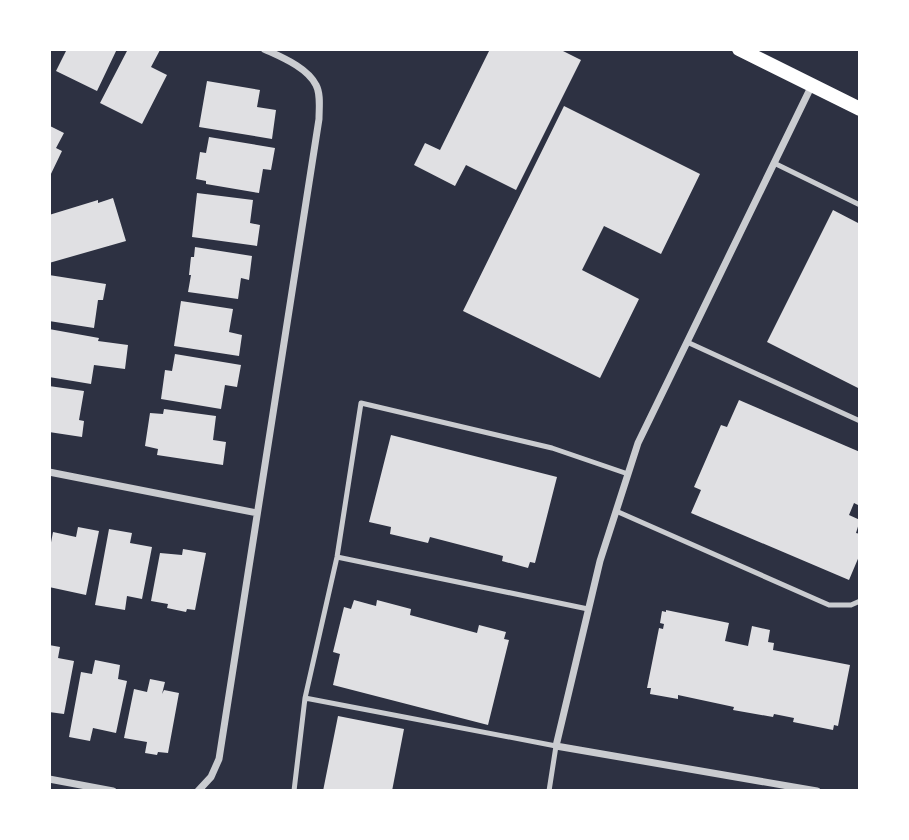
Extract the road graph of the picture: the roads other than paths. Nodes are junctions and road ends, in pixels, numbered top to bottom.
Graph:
1 (264, 49) edge
2 (739, 49) edge
3 (812, 85) junction
4 (860, 109) edge
5 (774, 163) junction
6 (860, 205) edge
7 (687, 342) junction
8 (860, 421) edge
9 (49, 472) edge
10 (628, 474) junction
11 (616, 511) junction
12 (257, 513) junction
13 (337, 557) junction
14 (860, 601) edge
15 (588, 609) junction
16 (305, 698) junction
17 (556, 746) junction
18 (49, 779) edge
19 (113, 791) edge
20 (198, 791) edge
21 (293, 791) edge
22 (549, 791) edge
23 (817, 791) edge

1 - 12 street
2 - 3 main road
3 - 4 main road
3 - 5 street
5 - 6 lane
5 - 7 street
7 - 8 lane
7 - 10 street
9 - 12 street
10 - 11 street
10 - 13 lane
11 - 14 lane
11 - 15 street
12 - 20 street
13 - 15 lane
13 - 16 lane
15 - 17 street
16 - 17 lane
16 - 21 lane
17 - 22 lane
17 - 23 street
18 - 19 street

